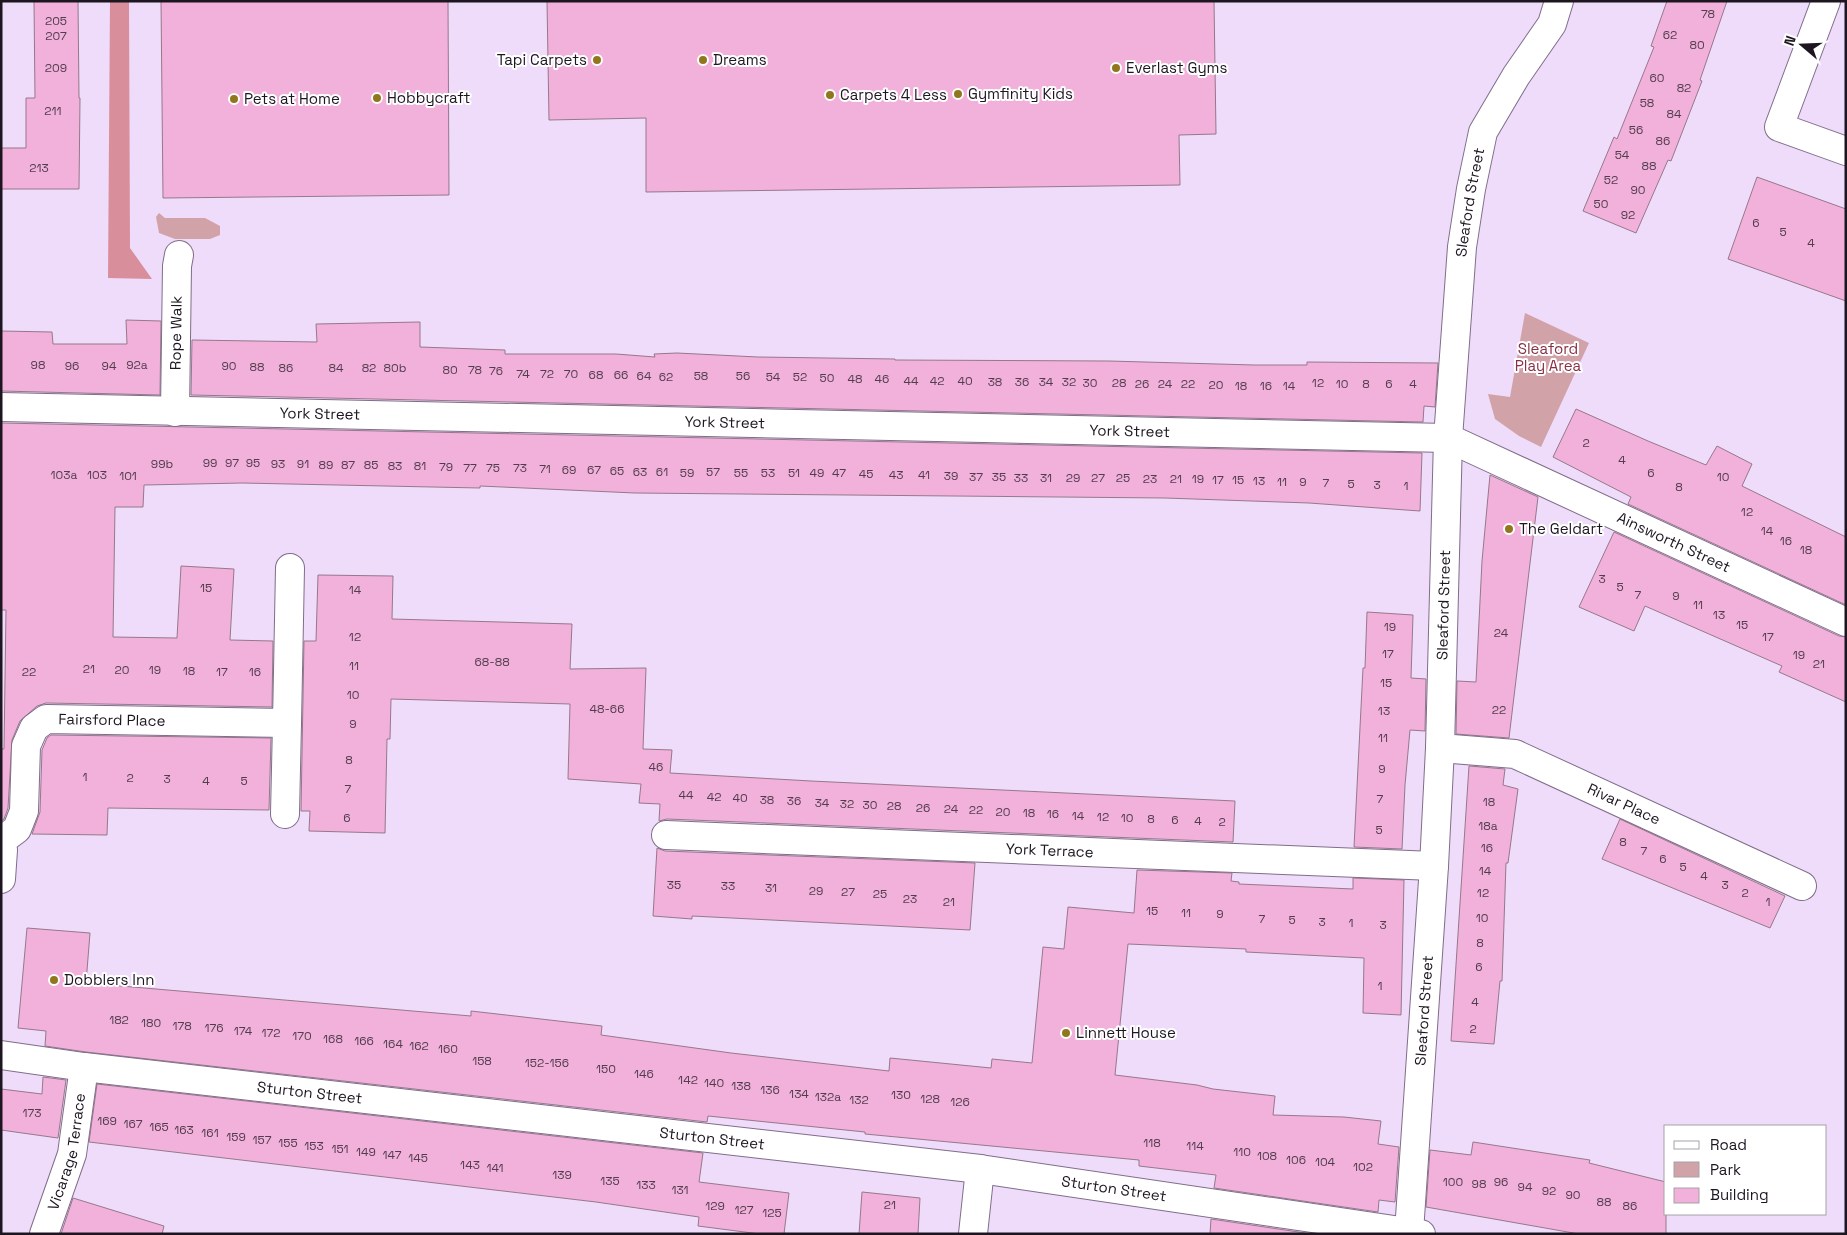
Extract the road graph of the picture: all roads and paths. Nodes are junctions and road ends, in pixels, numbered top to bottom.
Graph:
1 (1559, 1) edge
2 (1826, 1) edge
3 (1846, 151) edge
4 (179, 255) dead end
5 (1, 407) edge
6 (175, 412) junction
7 (1448, 438) junction
8 (290, 568) dead end
9 (1846, 622) edge
10 (288, 723) junction
11 (1440, 748) junction
12 (285, 814) dead end
13 (666, 835) dead end
14 (1, 841) edge
15 (1434, 866) junction
16 (1, 880) edge
17 (1802, 886) dead end
18 (1, 1054) edge
19 (84, 1067) junction
20 (980, 1169) junction
21 (1415, 1233) edge
22 (44, 1234) edge
23 (974, 1234) edge

1 - 7 street, Sleaford Street
2 - 3 street
4 - 6 street, Rope Walk
5 - 6 street, York Street
6 - 7 street, York Street
7 - 9 street, Ainsworth Street
7 - 11 street, Sleaford Street
8 - 10 street
10 - 12 street
10 - 14 street, Fairsford Place
11 - 15 street, Sleaford Street
11 - 17 street, Rivar Place
13 - 15 street, York Terrace
14 - 16 street
15 - 21 street, Sleaford Street
18 - 19 street, Sturton Street
19 - 20 street, Sturton Street
19 - 22 street, Vicarage Terrace
20 - 21 street, Sturton Street
20 - 23 street

